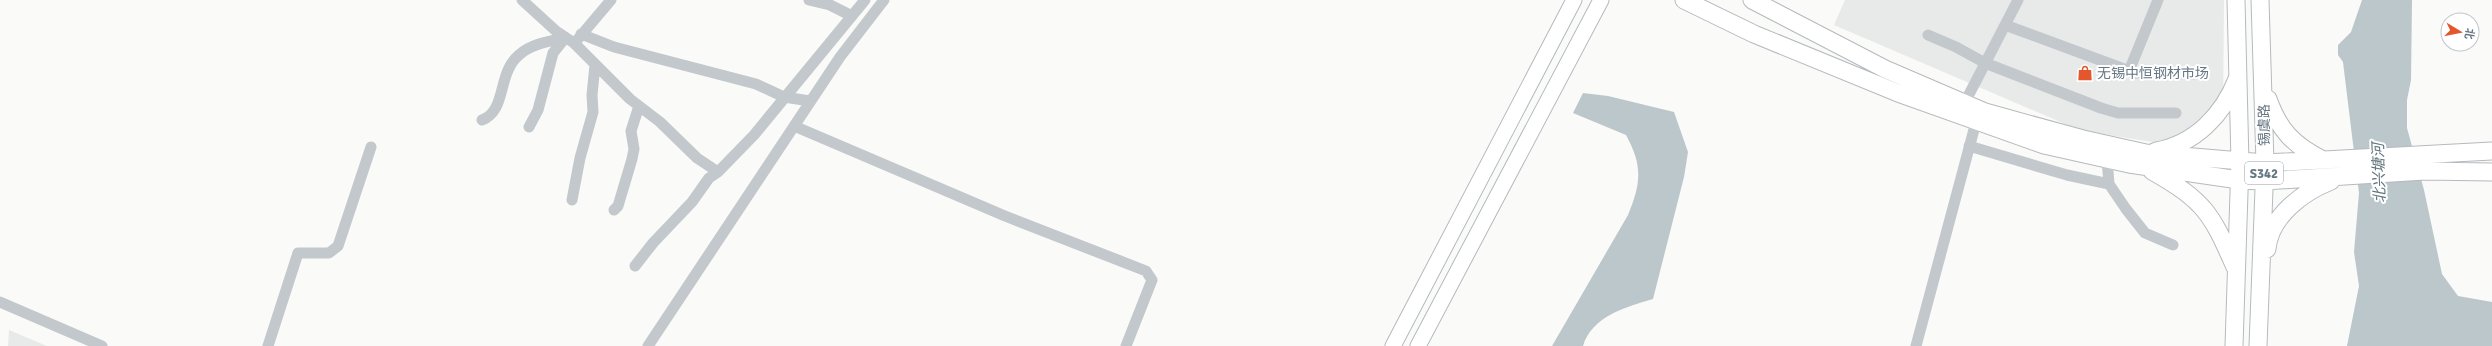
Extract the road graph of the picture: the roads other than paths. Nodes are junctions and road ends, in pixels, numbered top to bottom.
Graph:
1 (522, 0) edge
2 (611, 0) edge
3 (809, 0) edge
4 (865, 0) edge
5 (884, 0) edge
6 (1574, 0) edge
7 (1601, 0) edge
8 (1684, 0) edge
9 (1752, 0) edge
10 (2018, 0) edge
11 (2158, 0) edge
12 (2236, 0) edge
13 (2260, 0) edge
14 (852, 16) junction
15 (2005, 25) junction
16 (1928, 35) dead end
17 (573, 38) junction
18 (1985, 63) junction
19 (595, 66) junction
20 (2129, 71) junction
21 (2194, 74) dead end
22 (2238, 74) junction
23 (2263, 86) junction
24 (784, 97) junction
25 (810, 101) junction
26 (639, 106) junction
27 (1961, 109) junction
28 (2176, 113) dead end
29 (482, 120) dead end
30 (1976, 122) junction
31 (794, 126) junction
32 (529, 127) dead end
33 (1969, 146) junction
34 (371, 147) dead end
35 (2492, 151) edge
36 (2107, 159) junction
37 (2145, 159) junction
38 (2323, 160) junction
39 (2240, 162) junction
40 (2265, 163) junction
41 (2423, 163) junction
42 (718, 172) junction
43 (2492, 172) edge
44 (2344, 176) junction
45 (2239, 180) junction
46 (2264, 181) junction
47 (2109, 184) junction
48 (572, 200) dead end
49 (614, 210) dead end
50 (2173, 245) dead end
51 (635, 266) dead end
52 (2237, 270) junction
53 (0, 302) edge
54 (2258, 343) edge
55 (102, 346) edge
56 (268, 346) edge
57 (648, 346) edge
58 (1126, 346) edge
59 (1393, 346) edge
60 (1418, 346) edge
61 (1916, 346) edge
62 (2234, 346) edge

1 - 17 street
2 - 17 street
3 - 14 street
4 - 14 street
5 - 25 street
6 - 59 main road
7 - 60 main road
8 - 27 main road
9 - 27 main road
10 - 15 street
11 - 20 street
12 - 22 main road, 锡虞路 / S342
13 - 23 main road, 锡虞路 / S342
14 - 24 street
15 - 18 street
15 - 20 street
16 - 18 street
17 - 19 street
17 - 24 street
17 - 29 street
17 - 32 street
18 - 27 street
18 - 28 street
19 - 26 street
19 - 48 street
20 - 21 street
22 - 37 main road
22 - 39 main road, 锡虞路 / S342
23 - 38 main road
23 - 40 main road, 锡虞路 / S342
24 - 25 street
24 - 42 street
25 - 31 street
26 - 42 street
26 - 49 street
27 - 30 main road
27 - 37 main road
30 - 33 street
30 - 36 main road
31 - 57 street
31 - 58 street
33 - 47 street
33 - 61 street
34 - 56 street
35 - 41 main road
36 - 37 main road
36 - 47 street
37 - 39 main road
37 - 45 main road
37 - 52 main road
38 - 40 main road
38 - 41 main road
39 - 40 main road
39 - 45 main road, 锡虞路 / S342
40 - 46 main road, 锡虞路 / S342
41 - 43 main road
41 - 44 main road
42 - 51 street
44 - 46 main road
44 - 54 main road
45 - 46 main road
45 - 52 main road, 锡虞路 / S342
46 - 54 main road, 锡虞路 / S342
47 - 50 street
52 - 62 main road, 锡虞路 / S342
53 - 55 street

